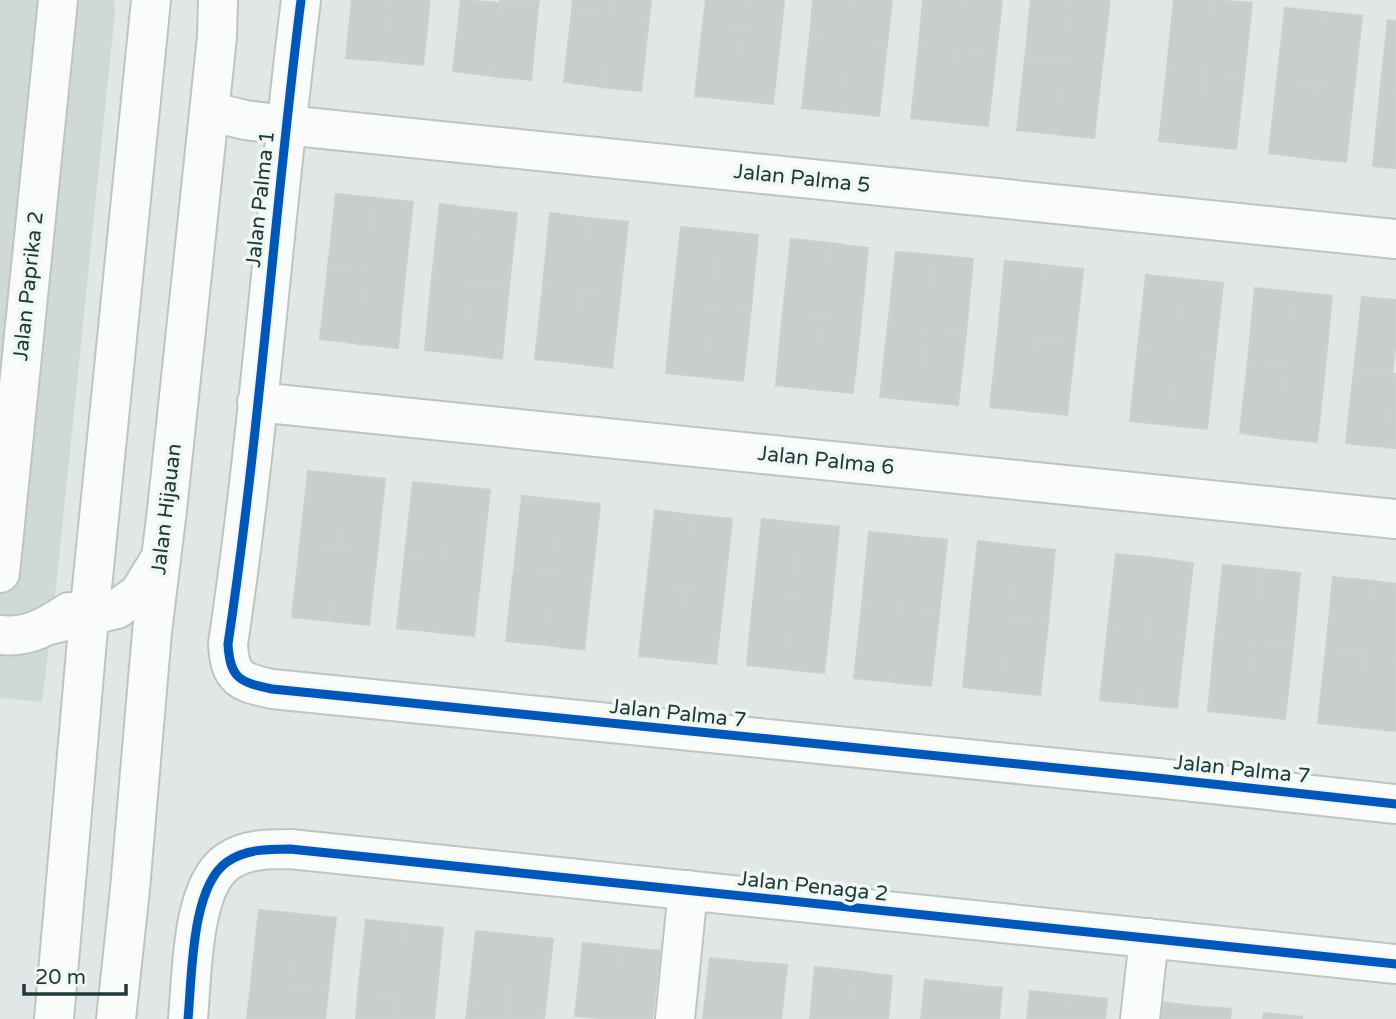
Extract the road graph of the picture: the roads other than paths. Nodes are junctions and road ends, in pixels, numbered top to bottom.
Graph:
1 (58, 0) edge
2 (151, 0) edge
3 (218, 0) edge
4 (301, 0) edge
5 (209, 111) junction
6 (285, 125) junction
7 (1396, 239) edge
8 (14, 285) edge
9 (257, 401) junction
10 (1396, 519) edge
11 (161, 557) junction
12 (0, 573) edge
13 (90, 604) junction
14 (0, 635) edge
15 (1396, 804) edge
16 (688, 890) junction
17 (1149, 938) junction
18 (1396, 964) edge
19 (54, 1019) edge
20 (116, 1019) edge
21 (188, 1019) edge
22 (675, 1019) edge
23 (1140, 1019) edge

1 - 8 street, Jalan Paprika 2
2 - 13 street
3 - 5 street, Jalan Hijauan
4 - 6 street, Jalan Palma 1
5 - 6 street, Jalan Palma 5
5 - 11 street, Jalan Hijauan
6 - 7 street, Jalan Palma 5
6 - 9 street, Jalan Palma 1
8 - 12 street, Jalan Paprika 2
9 - 10 street, Jalan Palma 6
9 - 15 street, Jalan Palma 7
11 - 13 street
11 - 20 street, Jalan Hijauan
13 - 14 street
13 - 19 street
16 - 17 street, Jalan Penaga 2
16 - 21 street, Jalan Penaga 2
16 - 22 street
17 - 18 street, Jalan Penaga 2
17 - 23 street

